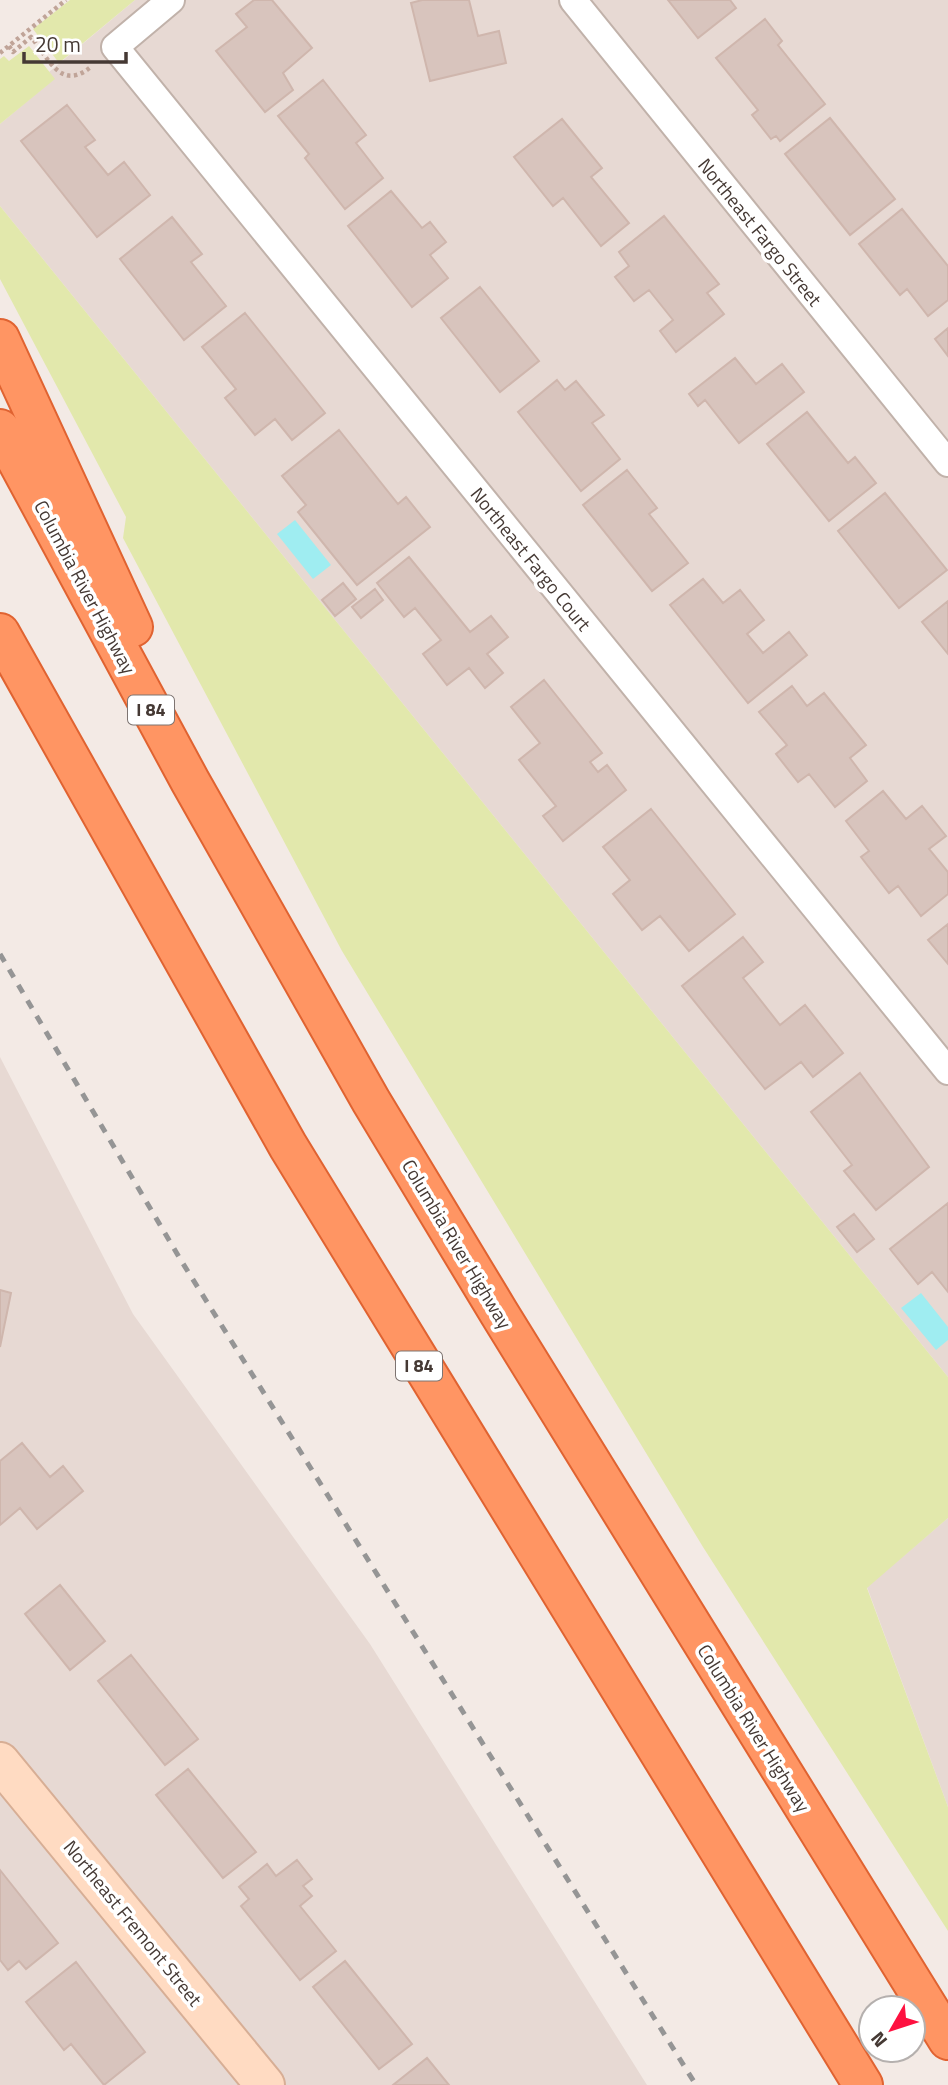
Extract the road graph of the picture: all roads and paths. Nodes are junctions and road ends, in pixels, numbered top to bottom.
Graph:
1 (66, 0) edge
2 (171, 0) edge
3 (573, 0) edge
4 (9, 46) junction
5 (114, 47) junction
6 (0, 53) edge
7 (0, 339) edge
8 (0, 429) edge
9 (948, 463) edge
10 (0, 633) edge
11 (306, 989) junction
12 (948, 1071) edge
13 (0, 1762) edge
14 (948, 2040) edge
15 (259, 2083) edge
16 (863, 2085) edge

1 - 4 path
2 - 5 street
3 - 9 street, Northeast Fargo Street
4 - 5 path
4 - 6 path
5 - 12 street, Northeast Fargo Court
7 - 11 highway
8 - 11 highway, Columbia River Highway / I 84
10 - 16 highway, I 84
11 - 14 highway, Columbia River Highway / I 84
13 - 15 main road, Northeast Fremont Street

